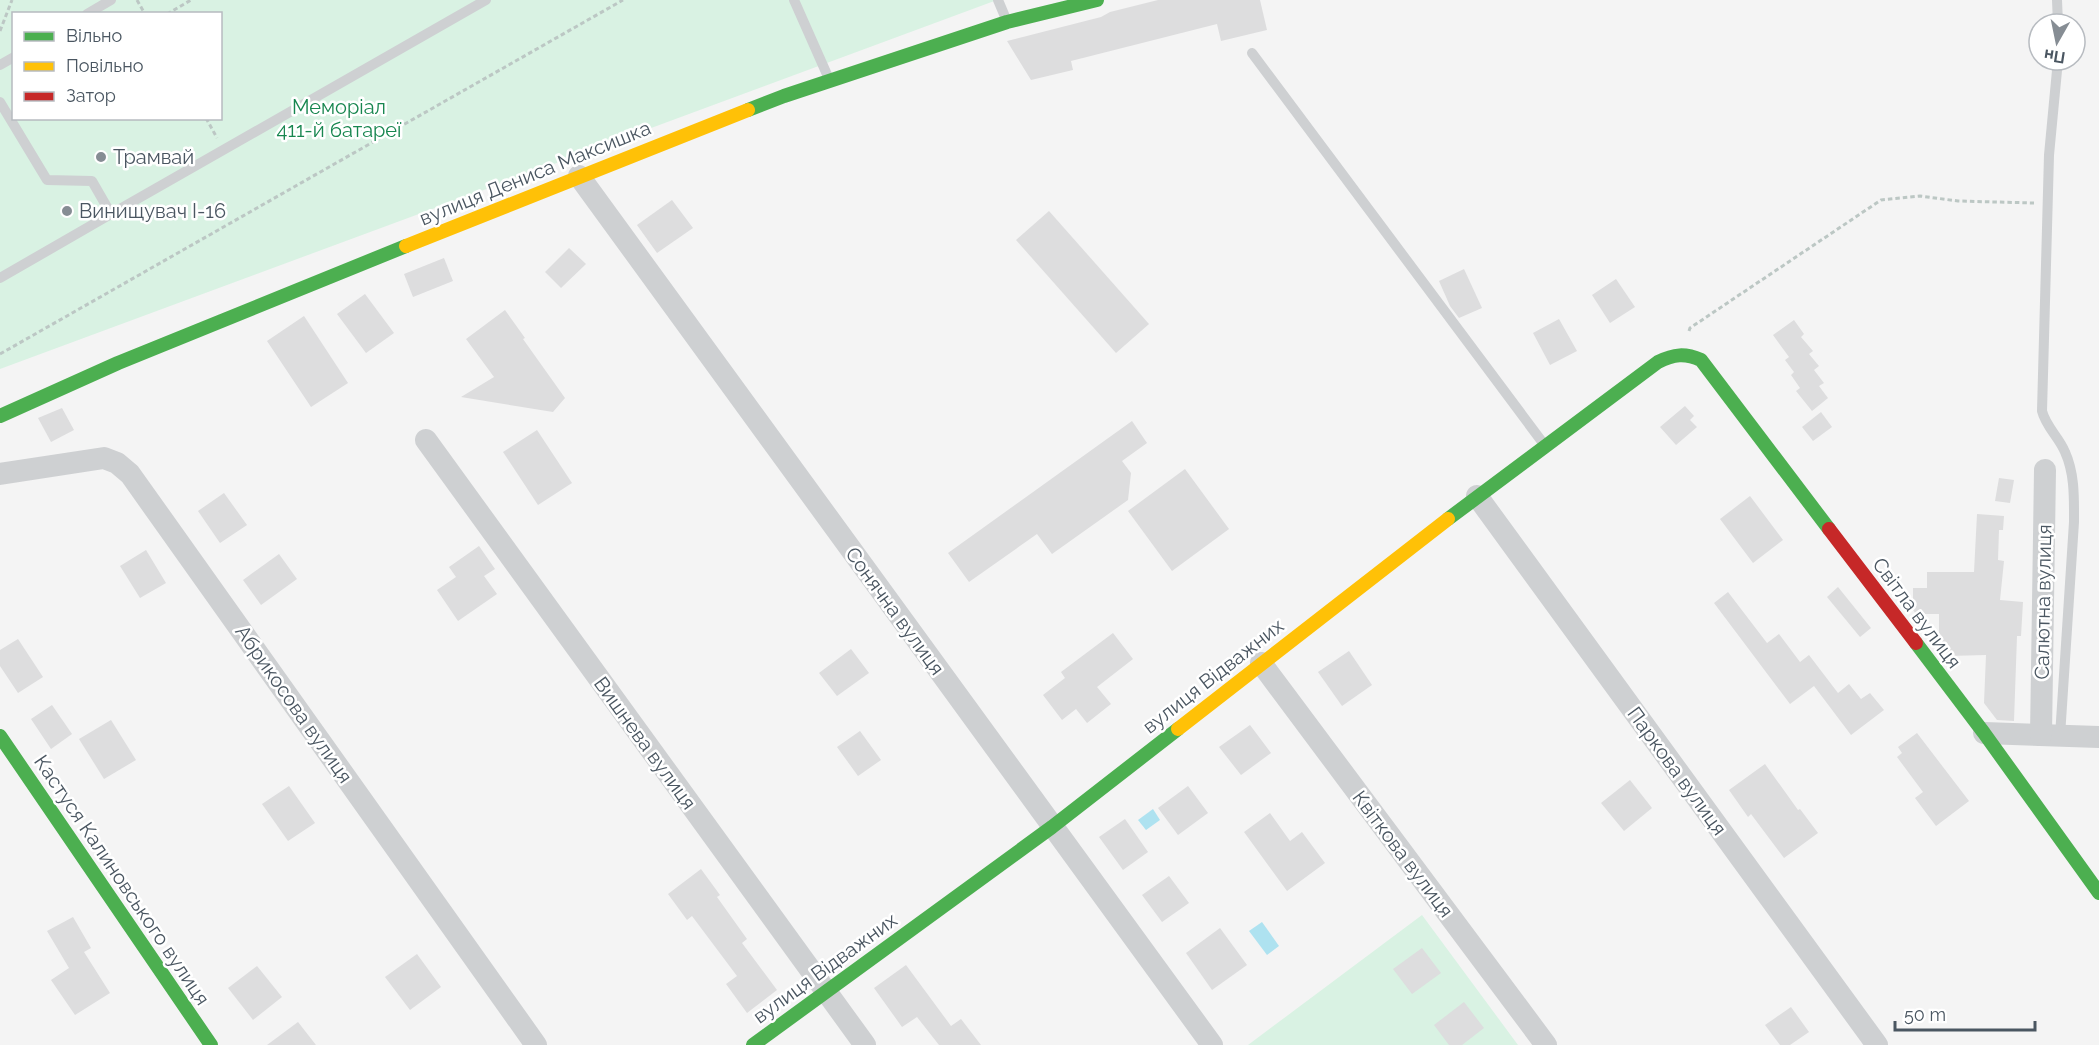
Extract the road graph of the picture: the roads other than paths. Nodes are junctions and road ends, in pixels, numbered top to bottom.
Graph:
1 (111, 0) edge
2 (486, 0) edge
3 (794, 0) edge
4 (998, 0) edge
5 (1097, 0) edge
6 (90, 12) edge
7 (1007, 22) junction
8 (1252, 53) dead end
9 (2057, 72) edge
10 (830, 81) junction
11 (0, 102) edge
12 (579, 176) junction
13 (111, 214) junction
14 (0, 278) edge
15 (1687, 354) joint
16 (0, 416) edge
17 (426, 440) dead end
18 (1545, 446) junction
19 (2045, 470) dead end
20 (0, 474) edge
21 (1477, 496) junction
22 (1261, 663) junction
23 (1984, 733) junction
24 (2050, 735) junction
25 (0, 736) edge
26 (2099, 737) edge
27 (1052, 827) junction
28 (2099, 893) edge
29 (826, 993) junction
30 (211, 1045) edge
31 (536, 1045) edge
32 (753, 1045) edge
33 (865, 1045) edge
34 (1212, 1045) edge
35 (1546, 1045) edge
36 (1877, 1045) edge

1 - 6 lane
2 - 13 lane
3 - 10 lane
4 - 7 lane
5 - 7 street, вулиця Дениса Максишка
7 - 10 street, вулиця Дениса Максишка
8 - 18 lane
9 - 24 lane
10 - 12 street, вулиця Дениса Максишка
11 - 13 lane
12 - 16 street, вулиця Дениса Максишка
12 - 27 street, Сонячна вулиця
13 - 14 lane
15 - 18 street, вулиця Відважних
15 - 23 street, Світла вулиця
17 - 29 street, Вишнева вулиця
18 - 21 street, вулиця Відважних
19 - 24 street, Салютна вулиця
20 - 31 street, Абрикосова вулиця
21 - 22 street, вулиця Відважних
21 - 36 street, Паркова вулиця
22 - 27 street, вулиця Відважних
22 - 35 street, Квіткова вулиця
23 - 24 street
23 - 28 street, Світла вулиця
24 - 26 street
25 - 30 street, Кастуся Калиновського вулиця
27 - 29 street, вулиця Відважних
27 - 34 street, Сонячна вулиця
29 - 32 street, вулиця Відважних
29 - 33 street, Вишнева вулиця

